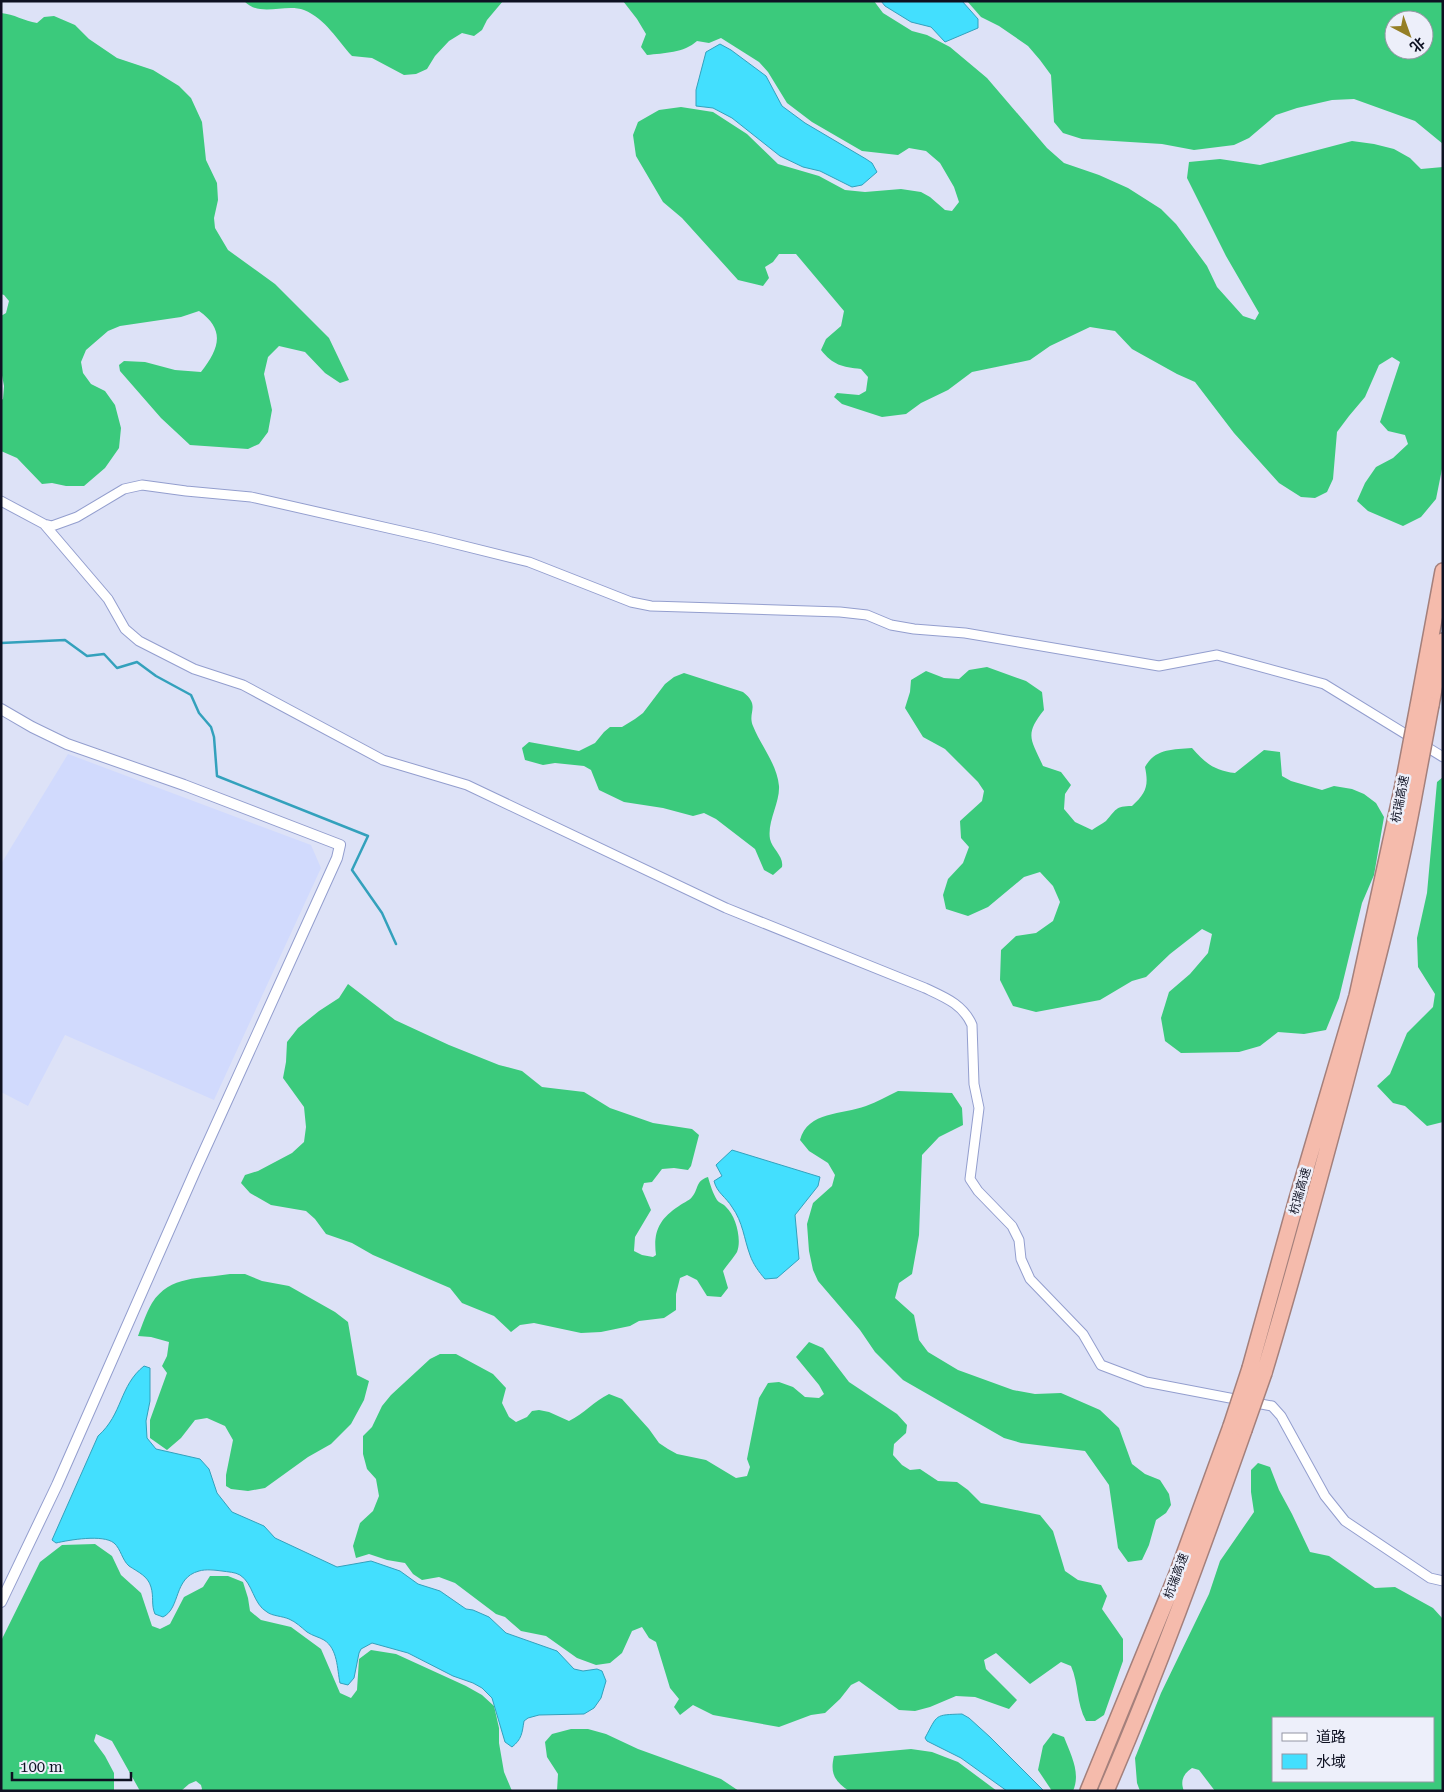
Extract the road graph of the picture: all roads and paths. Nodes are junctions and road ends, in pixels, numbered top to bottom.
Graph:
1 (1, 501) edge
2 (44, 524) junction
3 (1443, 571) edge
4 (1443, 641) edge
5 (1424, 705) junction
6 (1, 709) edge
7 (1443, 757) edge
8 (1238, 1428) junction
9 (1443, 1581) edge
10 (1, 1602) edge
11 (1088, 1791) edge
12 (1106, 1791) edge

1 - 2 street
2 - 7 street
2 - 9 street
3 - 5 highway, 杭瑞高速
4 - 5 highway, 杭瑞高速
5 - 8 highway, 杭瑞高速, bridge
6 - 10 street
8 - 11 highway, 杭瑞高速
8 - 12 highway, 杭瑞高速

